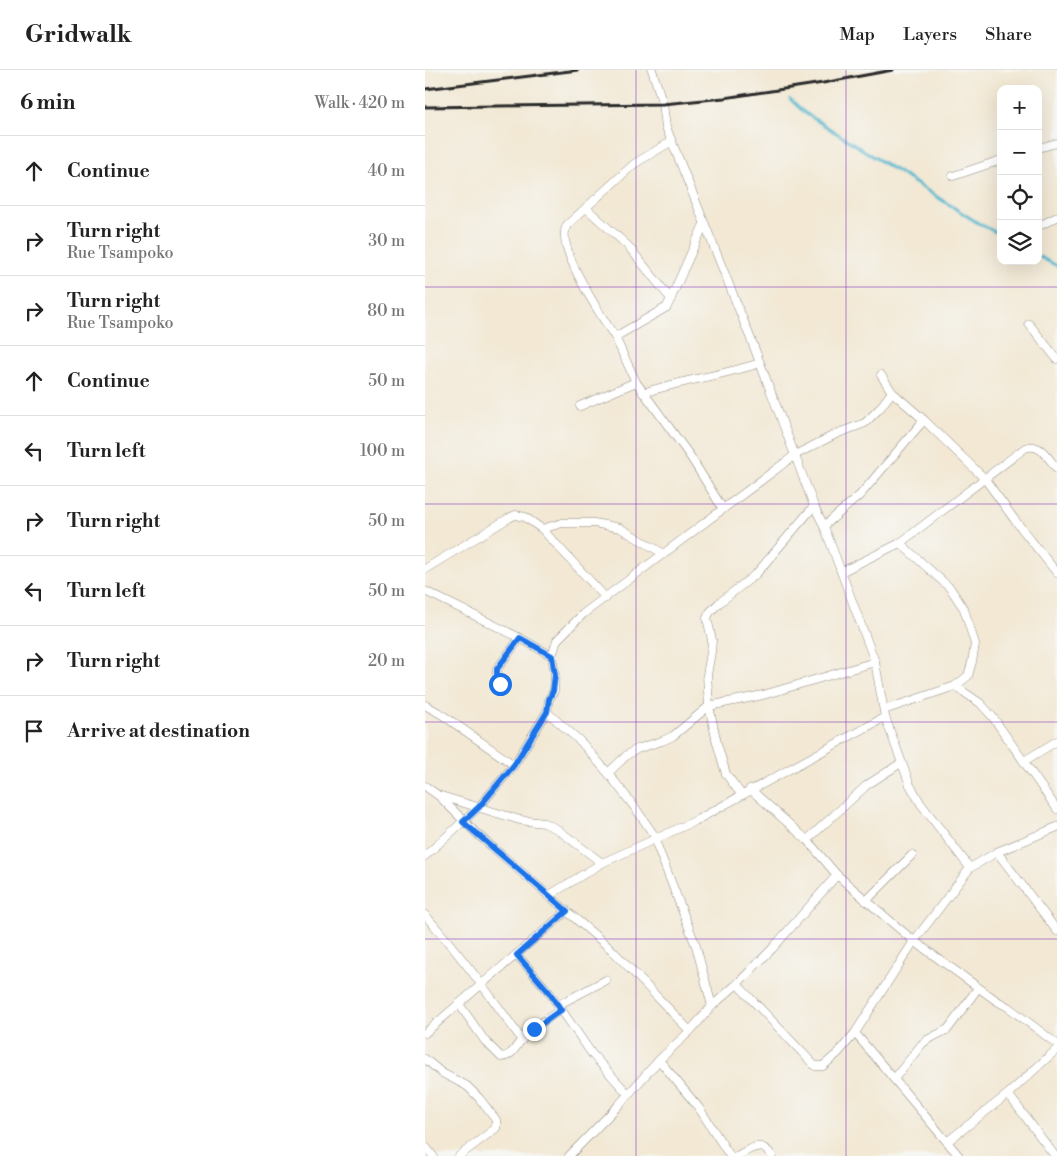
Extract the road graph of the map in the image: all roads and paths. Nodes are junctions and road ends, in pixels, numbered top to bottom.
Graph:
1 (652, 70) edge
2 (672, 141) junction
3 (1057, 143) edge
4 (1042, 147) edge
5 (997, 161) edge
6 (953, 176) dead end
7 (586, 208) junction
8 (1057, 217) edge
9 (704, 224) junction
10 (1042, 225) edge
11 (671, 299) junction
12 (1029, 324) dead end
13 (615, 337) junction
14 (1057, 359) edge
15 (760, 363) junction
16 (881, 375) dead end
17 (636, 382) junction
18 (643, 392) junction
19 (892, 392) junction
20 (580, 406) dead end
21 (925, 420) junction
22 (795, 455) junction
23 (1057, 469) edge
24 (985, 480) junction
25 (814, 506) junction
26 (723, 509) junction
27 (824, 526) junction
28 (542, 529) junction
29 (900, 543) junction
30 (664, 554) junction
31 (425, 569) edge
32 (841, 572) junction
33 (1057, 573) edge
34 (425, 591) edge
35 (606, 598) junction
36 (520, 638) junction
37 (552, 656) junction
38 (875, 662) junction
39 (500, 684) dead end
40 (955, 686) junction
41 (425, 705) edge
42 (709, 706) junction
43 (547, 712) junction
44 (884, 713) junction
45 (1057, 741) edge
46 (1024, 761) junction
47 (901, 763) junction
48 (514, 765) junction
49 (608, 773) junction
50 (425, 786) edge
51 (750, 789) junction
52 (741, 794) junction
53 (439, 796) junction
54 (479, 807) junction
55 (1057, 809) edge
56 (463, 822) junction
57 (1057, 828) edge
58 (656, 838) junction
59 (807, 840) junction
60 (997, 852) junction
61 (912, 855) dead end
62 (425, 856) edge
63 (603, 863) junction
64 (970, 868) junction
65 (837, 875) junction
66 (548, 896) junction
67 (866, 900) junction
68 (567, 911) junction
69 (425, 915) edge
70 (1057, 931) edge
71 (914, 941) junction
72 (517, 955) junction
73 (606, 980) dead end
74 (483, 984) junction
75 (737, 984) junction
76 (978, 988) junction
77 (459, 1004) junction
78 (712, 1006) junction
79 (559, 1007) junction
80 (689, 1031) junction
81 (425, 1033) edge
82 (855, 1034) junction
83 (522, 1040) junction
84 (1057, 1044) edge
85 (1057, 1049) edge
86 (425, 1059) edge
87 (659, 1060) junction
88 (894, 1079) junction
89 (628, 1094) junction
90 (1008, 1094) junction
91 (948, 1141) junction
92 (425, 1146) edge
93 (433, 1156) edge
94 (459, 1156) edge
95 (569, 1156) edge
96 (730, 1156) edge
97 (737, 1156) edge
98 (773, 1156) edge
99 (959, 1156) edge
100 (1055, 1156) edge

1 - 2 street
2 - 7 street
2 - 9 street
3 - 4 street
5 - 6 street
7 - 11 street
7 - 13 street
8 - 10 street
9 - 11 street
9 - 15 street
11 - 13 street
12 - 14 street
13 - 17 street
15 - 18 street
15 - 22 street
16 - 19 street
17 - 18 street
17 - 20 street
18 - 26 street
19 - 21 street
19 - 22 street
21 - 24 street
21 - 27 street
22 - 25 street
22 - 26 street
23 - 24 street
24 - 29 street
24 - 33 street
25 - 27 street
25 - 42 street
26 - 30 street
27 - 32 street
28 - 30 street
28 - 31 street
28 - 35 street
29 - 32 street
29 - 40 street
30 - 35 street
32 - 38 street
34 - 36 street
35 - 37 street
36 - 37 street
36 - 39 street
37 - 43 street
38 - 42 street
38 - 44 street
40 - 44 street
40 - 46 street
41 - 48 street
42 - 49 street
42 - 52 street
43 - 48 street
43 - 49 street
44 - 47 street
44 - 51 street
45 - 46 street
46 - 55 street
47 - 59 street
47 - 64 street
48 - 54 street
49 - 58 street
50 - 53 street
51 - 52 street
51 - 59 street
52 - 58 street
53 - 54 street
53 - 56 street
54 - 56 street
54 - 63 street
56 - 62 street
56 - 66 street
57 - 60 street
58 - 63 street
58 - 78 street
59 - 65 street
60 - 64 street
60 - 70 street
61 - 67 street
63 - 66 street
64 - 71 street
65 - 67 street
65 - 75 street
66 - 68 street
67 - 71 street
68 - 72 street
68 - 80 street
69 - 74 street
71 - 76 street
71 - 82 street
72 - 74 street
72 - 79 street
73 - 79 street
74 - 77 street
74 - 83 street
75 - 78 street
75 - 82 street
76 - 84 street
76 - 88 street
77 - 81 street
77 - 83 street
78 - 80 street
79 - 83 street
79 - 89 street
80 - 87 street
82 - 88 street
85 - 90 street
86 - 94 street
87 - 89 street
87 - 96 street
88 - 91 street
89 - 95 street
90 - 91 street
90 - 100 street
91 - 99 street
92 - 93 street
97 - 98 street

